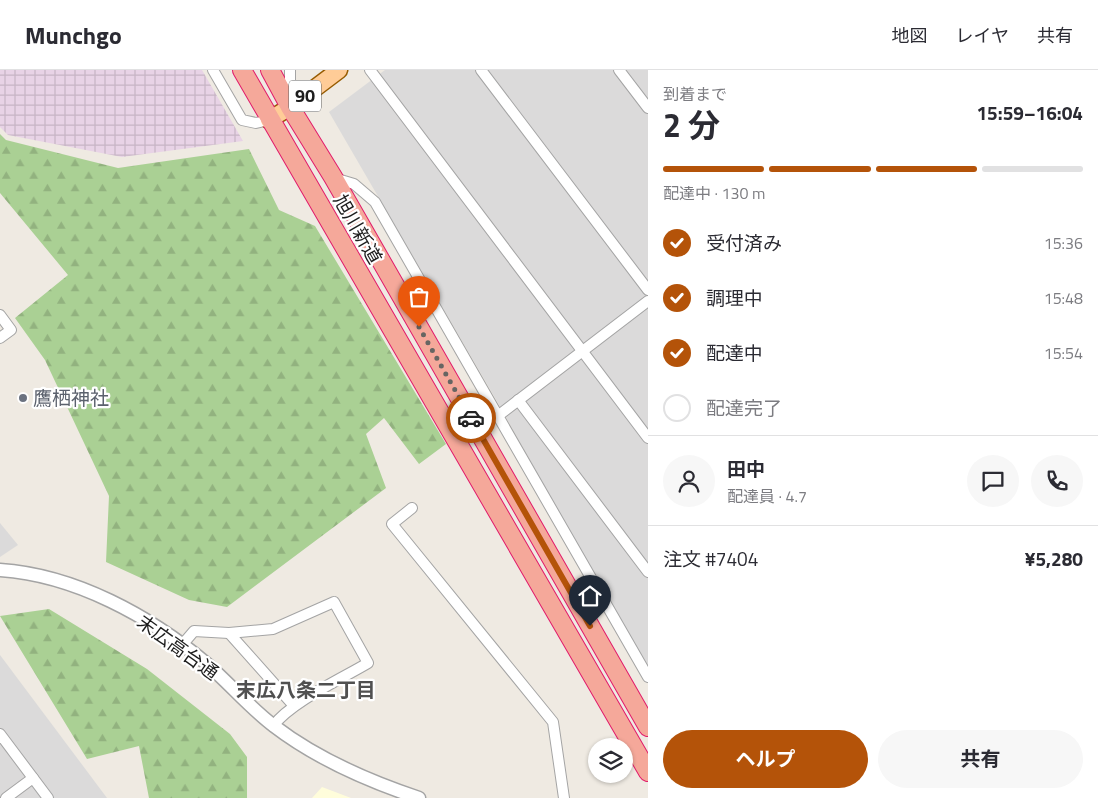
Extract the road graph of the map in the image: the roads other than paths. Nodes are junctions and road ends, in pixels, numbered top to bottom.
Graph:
1 (213, 70) edge
2 (242, 70) edge
3 (270, 70) edge
4 (290, 70) edge
5 (339, 70) edge
6 (370, 70) edge
7 (481, 70) edge
8 (619, 70) edge
9 (290, 107) junction
10 (648, 108) edge
11 (269, 120) junction
12 (333, 178) junction
13 (648, 290) edge
14 (648, 301) edge
15 (0, 314) edge
16 (0, 338) edge
17 (582, 351) junction
18 (518, 400) junction
19 (499, 415) junction
20 (648, 438) edge
21 (412, 508) dead end
22 (0, 570) edge
23 (648, 572) edge
24 (229, 633) junction
25 (182, 645) junction
26 (648, 677) edge
27 (294, 706) junction
28 (273, 726) junction
29 (648, 727) edge
30 (0, 734) edge
31 (648, 772) edge
32 (33, 778) junction
33 (6, 798) edge
34 (48, 798) edge
35 (419, 798) edge
36 (564, 798) edge

1 - 11 street
2 - 11 highway, 旭川新道
3 - 9 highway, 旭川新道
4 - 9 street
5 - 9 main road, 90
6 - 17 street
7 - 13 street
8 - 10 street
9 - 11 main road, 90
9 - 12 highway, 旭川新道
11 - 31 highway, 旭川新道
12 - 19 street
12 - 29 highway, 旭川新道
14 - 17 street
15 - 16 street
17 - 18 street
17 - 20 street
18 - 19 street
18 - 23 street
19 - 26 street
21 - 36 street
22 - 25 street, 末広高台通
24 - 25 street
24 - 27 street
24 - 27 street
25 - 28 street, 末広高台通
27 - 28 street
28 - 35 street, 末広高台通
30 - 32 street
32 - 33 street
32 - 34 street

